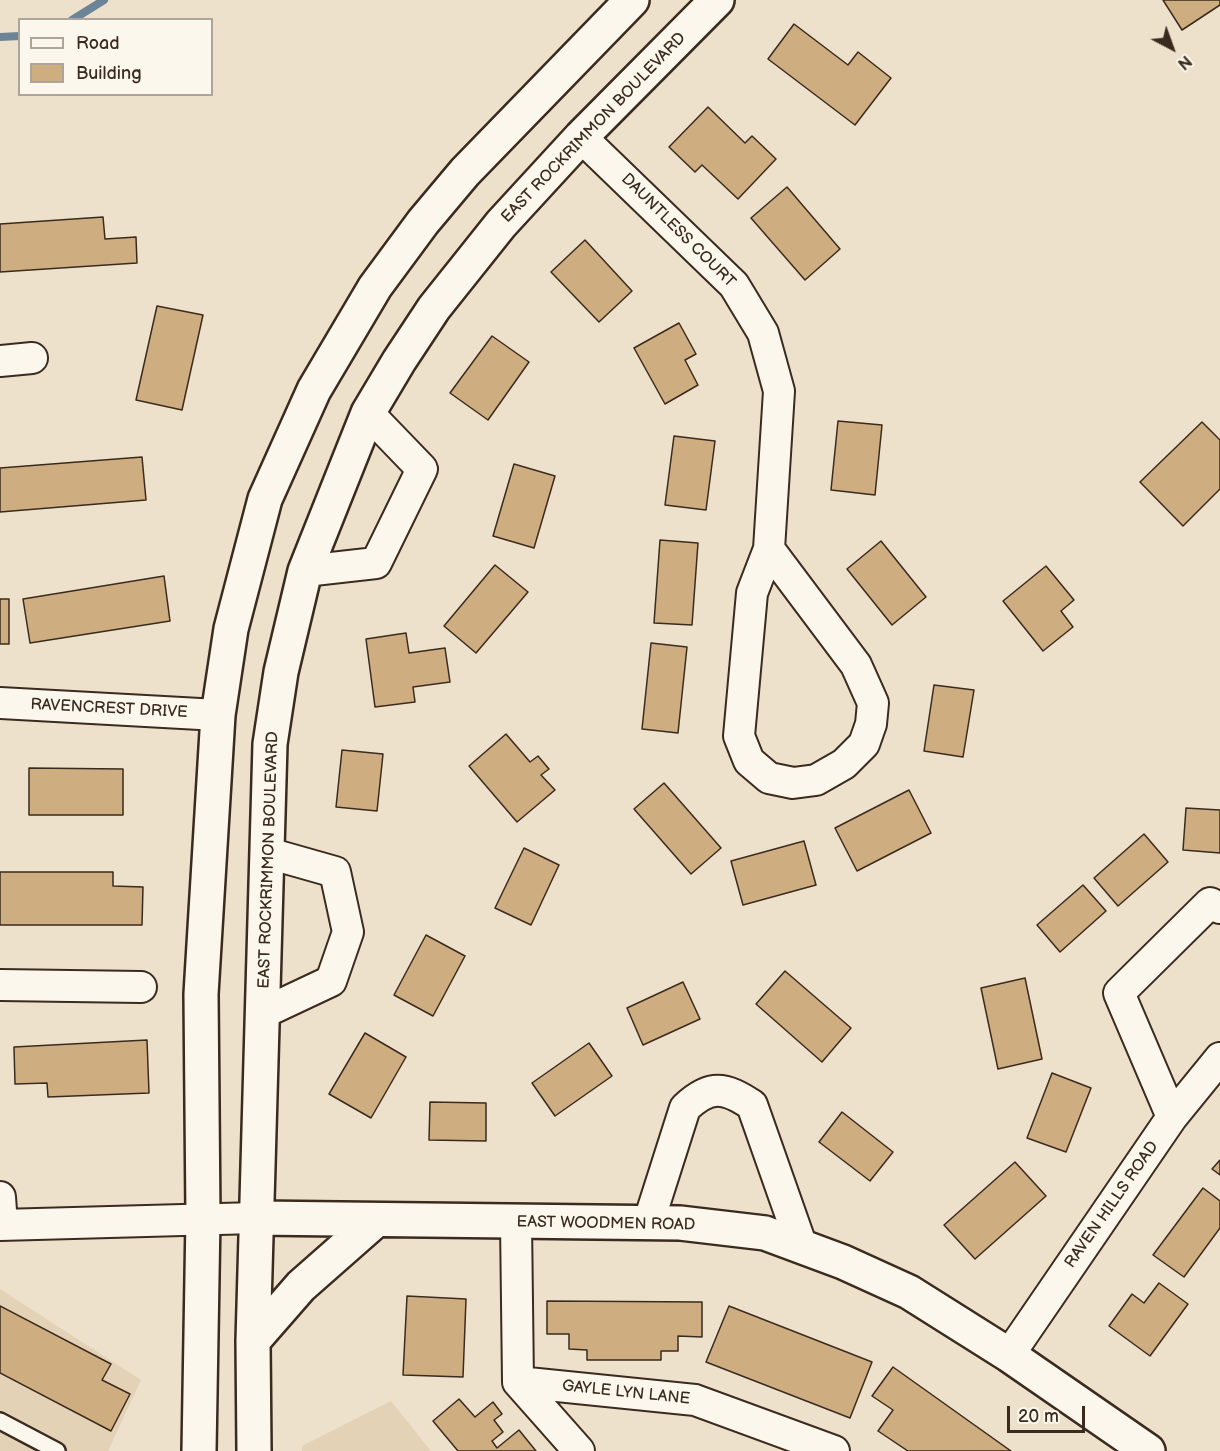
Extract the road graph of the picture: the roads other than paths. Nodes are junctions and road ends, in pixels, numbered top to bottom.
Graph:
1 (632, 0) edge
2 (717, 0) edge
3 (581, 136) junction
4 (33, 358) dead end
5 (0, 361) edge
6 (368, 413) junction
7 (769, 549) junction
8 (305, 571) junction
9 (0, 703) edge
10 (218, 715) junction
11 (268, 853) junction
12 (1220, 908) edge
13 (0, 985) edge
14 (141, 987) dead end
15 (263, 1013) junction
16 (1220, 1058) edge
17 (1172, 1118) junction
18 (1, 1215) edge
19 (203, 1218) junction
20 (256, 1218) junction
21 (376, 1220) junction
22 (516, 1222) junction
23 (648, 1224) junction
24 (802, 1247) junction
25 (253, 1341) junction
26 (1009, 1355) junction
27 (518, 1382) junction
28 (0, 1421) edge
29 (57, 1451) edge
30 (199, 1451) edge
31 (254, 1451) edge
32 (579, 1451) edge
33 (834, 1451) edge
34 (1148, 1451) edge

1 - 10 main road
2 - 3 main road, EAST ROCKRIMMON BOULEVARD
3 - 6 main road, EAST ROCKRIMMON BOULEVARD
3 - 7 street, DAUNTLESS COURT
4 - 5 street
6 - 8 main road, EAST ROCKRIMMON BOULEVARD
6 - 8 street
7 - 7 street, DAUNTLESS COURT
8 - 11 main road, EAST ROCKRIMMON BOULEVARD
9 - 10 street, RAVENCREST DRIVE
10 - 19 main road
11 - 15 main road, EAST ROCKRIMMON BOULEVARD
11 - 15 street
12 - 17 street
13 - 14 street
15 - 20 main road, EAST ROCKRIMMON BOULEVARD
16 - 17 street, RAVEN HILLS ROAD
17 - 26 street, RAVEN HILLS ROAD
18 - 19 street, EAST WOODMEN ROAD
19 - 20 street, EAST WOODMEN ROAD
19 - 30 main road
20 - 21 main road, EAST WOODMEN ROAD
20 - 25 main road
21 - 22 main road, EAST WOODMEN ROAD
21 - 25 main road
22 - 23 main road, EAST WOODMEN ROAD
22 - 27 street
23 - 24 main road, EAST WOODMEN ROAD
23 - 24 street
24 - 26 main road, EAST WOODMEN ROAD
25 - 31 main road
26 - 34 main road, EAST WOODMEN ROAD
27 - 32 street, GAYLE LYN LANE
27 - 33 street, GAYLE LYN LANE
28 - 29 lane

